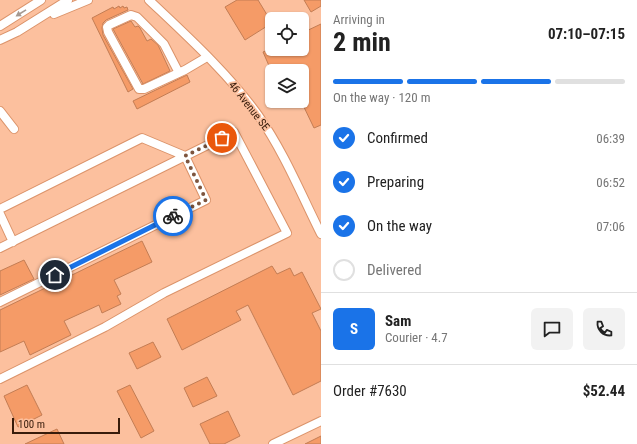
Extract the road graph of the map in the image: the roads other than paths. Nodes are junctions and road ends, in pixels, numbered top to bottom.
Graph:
1 (42, 0) edge
2 (68, 0) edge
3 (88, 0) edge
4 (149, 0) edge
5 (39, 18) junction
6 (0, 26) edge
7 (0, 40) edge
8 (207, 57) junction
9 (179, 73) junction
10 (0, 111) edge
11 (14, 129) dead end
12 (185, 156) junction
13 (0, 209) edge
14 (0, 214) edge
15 (321, 234) edge
16 (13, 242) junction
17 (0, 248) edge
18 (0, 302) edge
19 (0, 379) edge
20 (321, 421) edge
21 (273, 444) edge

1 -> 6 street
2 - 5 street
3 - 5 street
4 - 8 street, 46 Avenue SE
5 - 7 street
8 - 9 street
8 - 15 street, 46 Avenue SE
9 - 9 street
10 - 11 street
12 - 13 street
12 - 16 street
12 - 18 street
12 - 19 street
14 - 16 street
16 - 17 street
20 - 21 street

